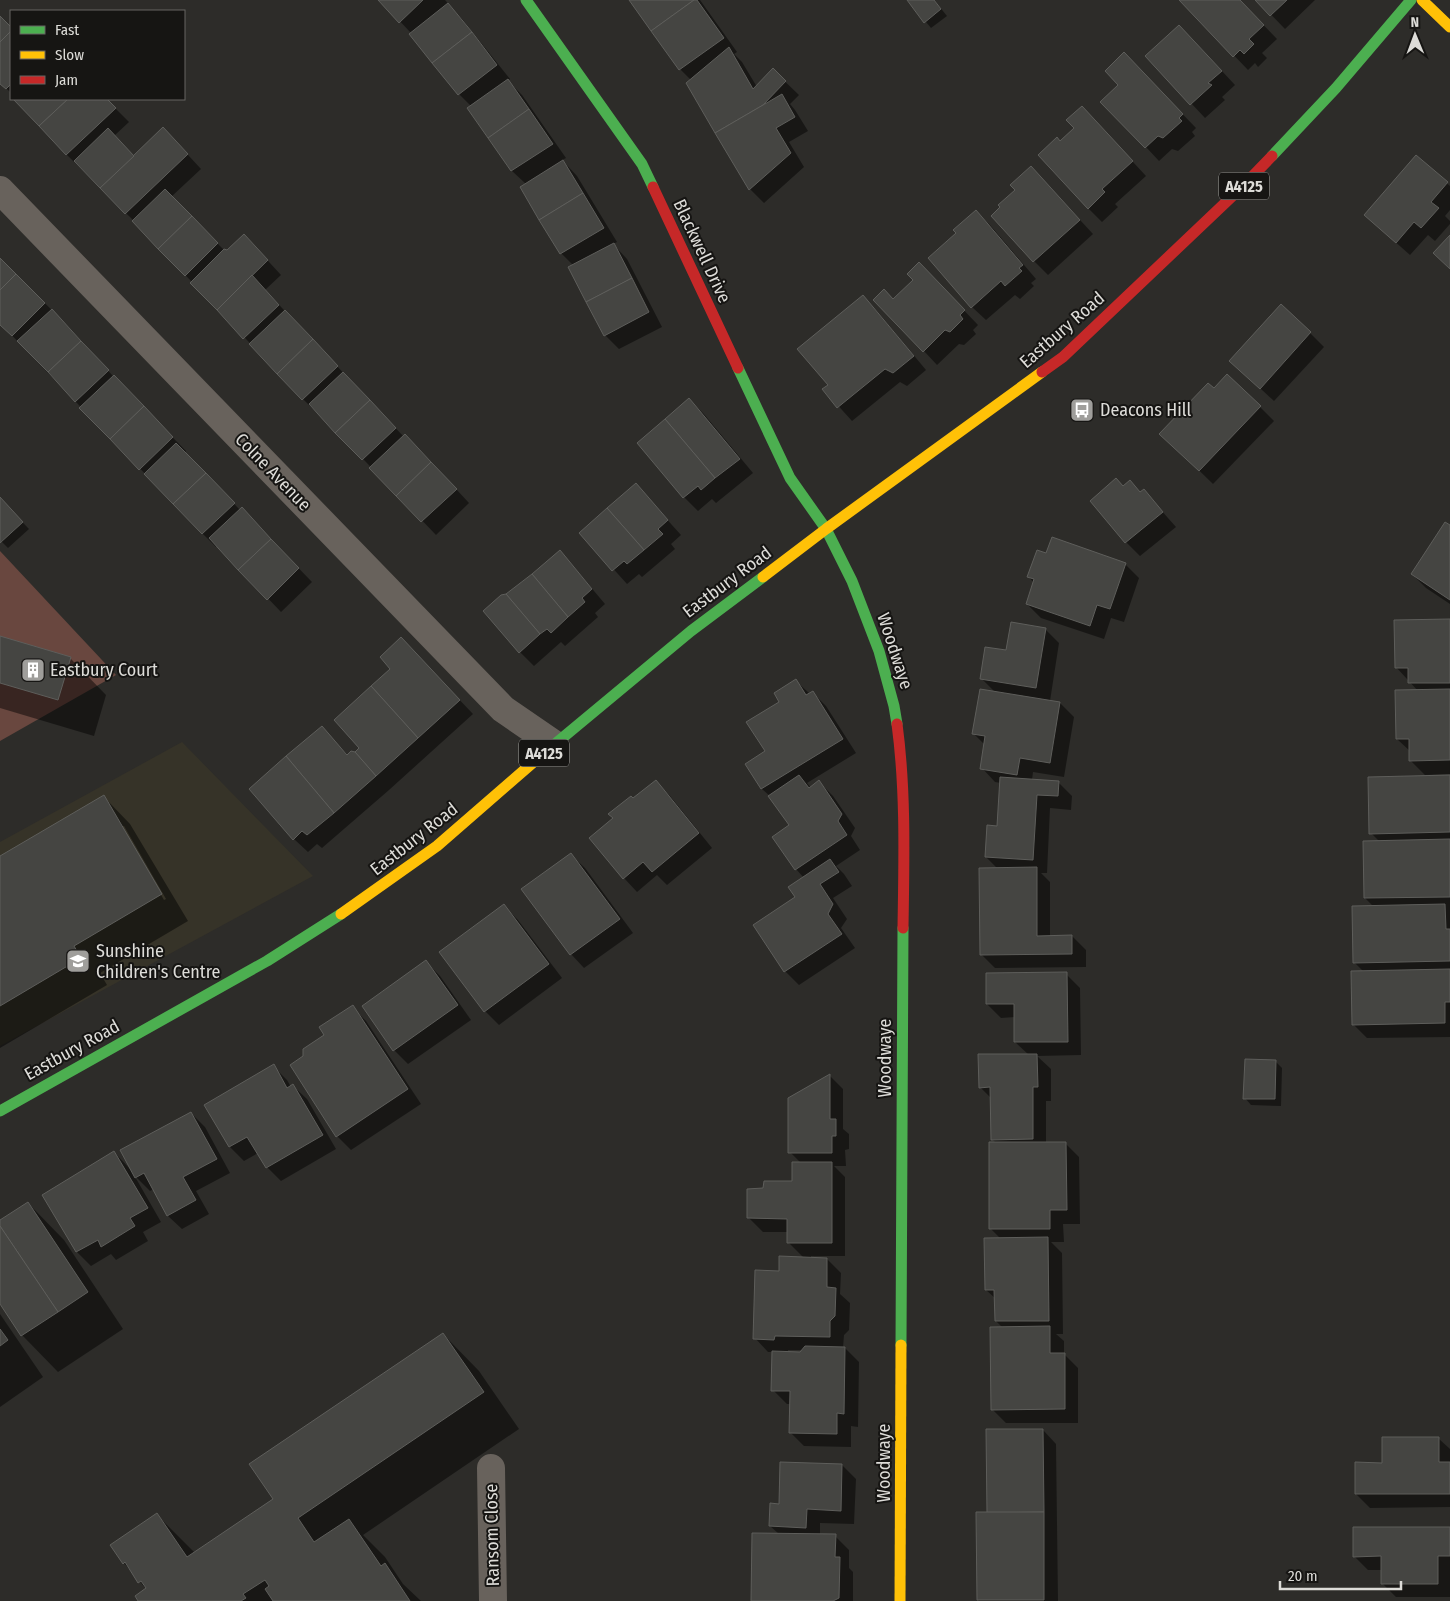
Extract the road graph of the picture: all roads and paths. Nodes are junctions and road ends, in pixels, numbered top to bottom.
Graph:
1 (526, 0) edge
2 (1411, 0) edge
3 (1422, 0) edge
4 (1450, 27) edge
5 (0, 190) edge
6 (826, 529) junction
7 (554, 744) junction
8 (0, 1111) edge
9 (491, 1468) dead end
10 (493, 1601) edge
11 (900, 1601) edge

1 - 6 main road, Blackwell Drive
2 - 6 main road, Eastbury Road / A4125
3 - 4 main road
5 - 7 street, Colne Avenue
6 - 7 main road, Eastbury Road / A4125
6 - 11 main road, Woodwaye
7 - 8 main road, Eastbury Road / A4125
9 - 10 street, Ransom Close

